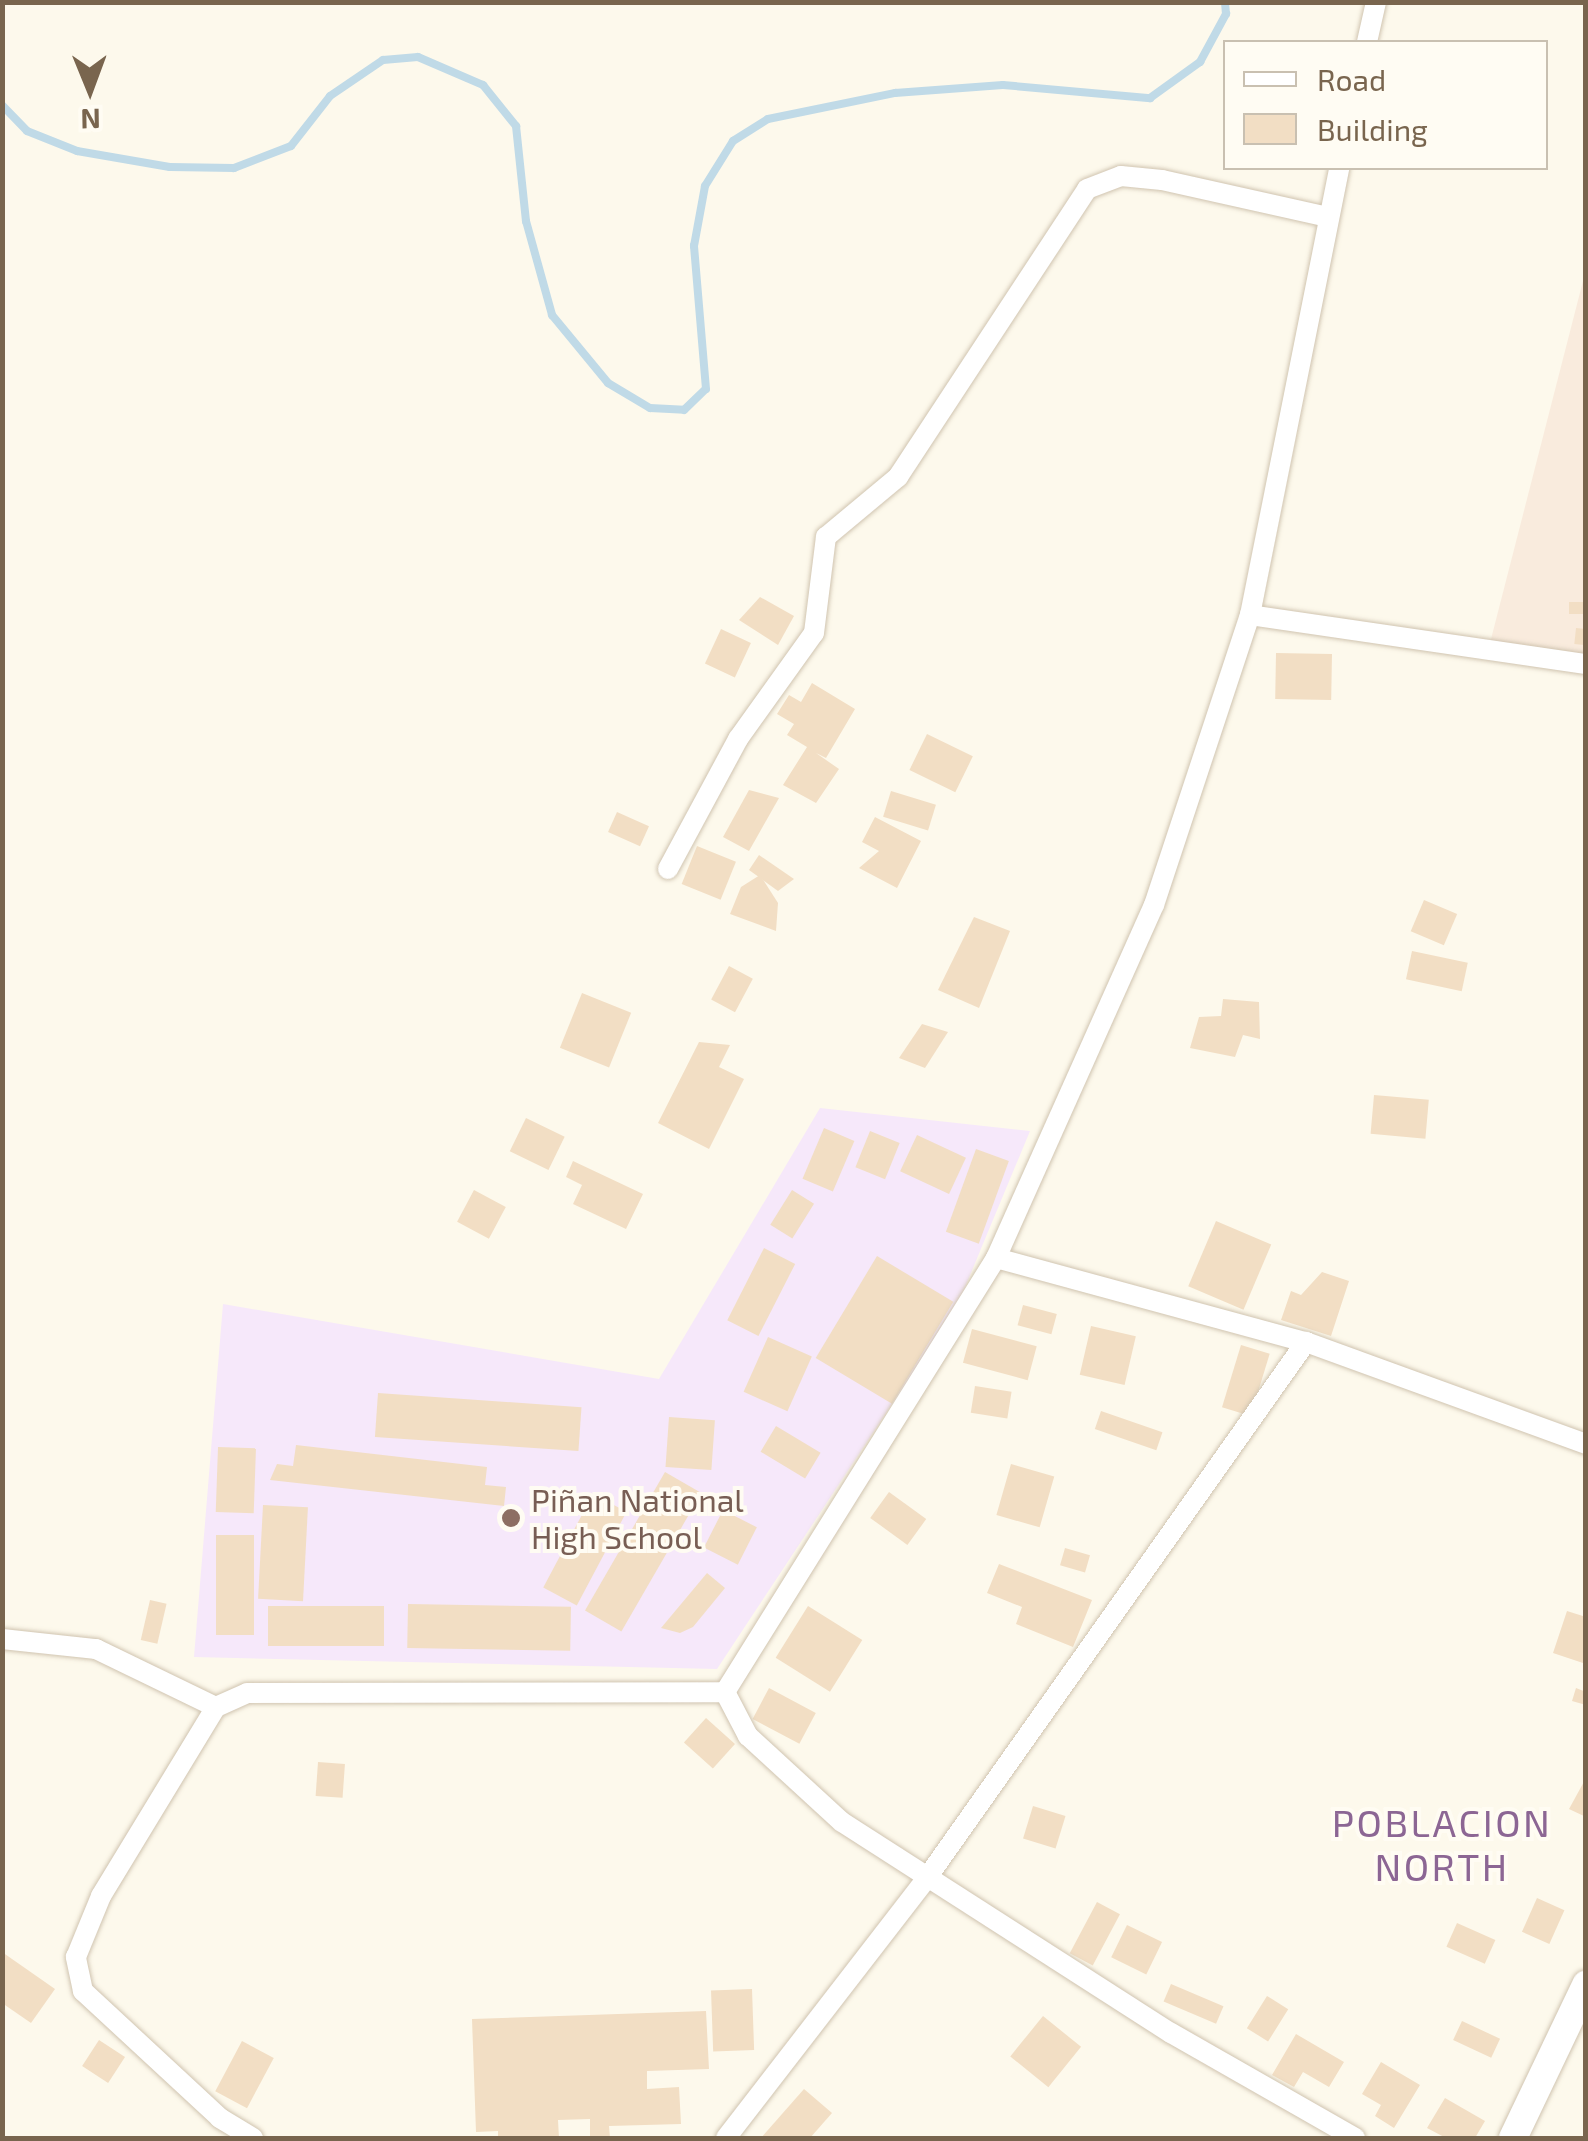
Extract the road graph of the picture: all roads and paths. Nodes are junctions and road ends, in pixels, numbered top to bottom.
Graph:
1 (1376, 2) edge
2 (1367, 40) edge
3 (1339, 170) edge
4 (1328, 217) junction
5 (1250, 615) junction
6 (1586, 664) edge
7 (668, 870) dead end
8 (996, 1258) junction
9 (1306, 1342) junction
10 (1586, 1444) edge
11 (2, 1638) edge
12 (725, 1692) junction
13 (216, 1707) junction
14 (930, 1875) junction
15 (1586, 1985) edge
16 (253, 2138) edge
17 (726, 2138) edge
18 (1354, 2138) edge
19 (1513, 2138) edge

1 - 2 street
3 - 4 street
4 - 5 street
4 - 7 street
5 - 6 street
5 - 8 street
8 - 9 street
8 - 12 street
9 - 10 street
9 - 14 street
11 - 13 street
12 - 13 street
12 - 14 street
13 - 16 street
14 - 17 street
14 - 18 street
15 - 19 main road

